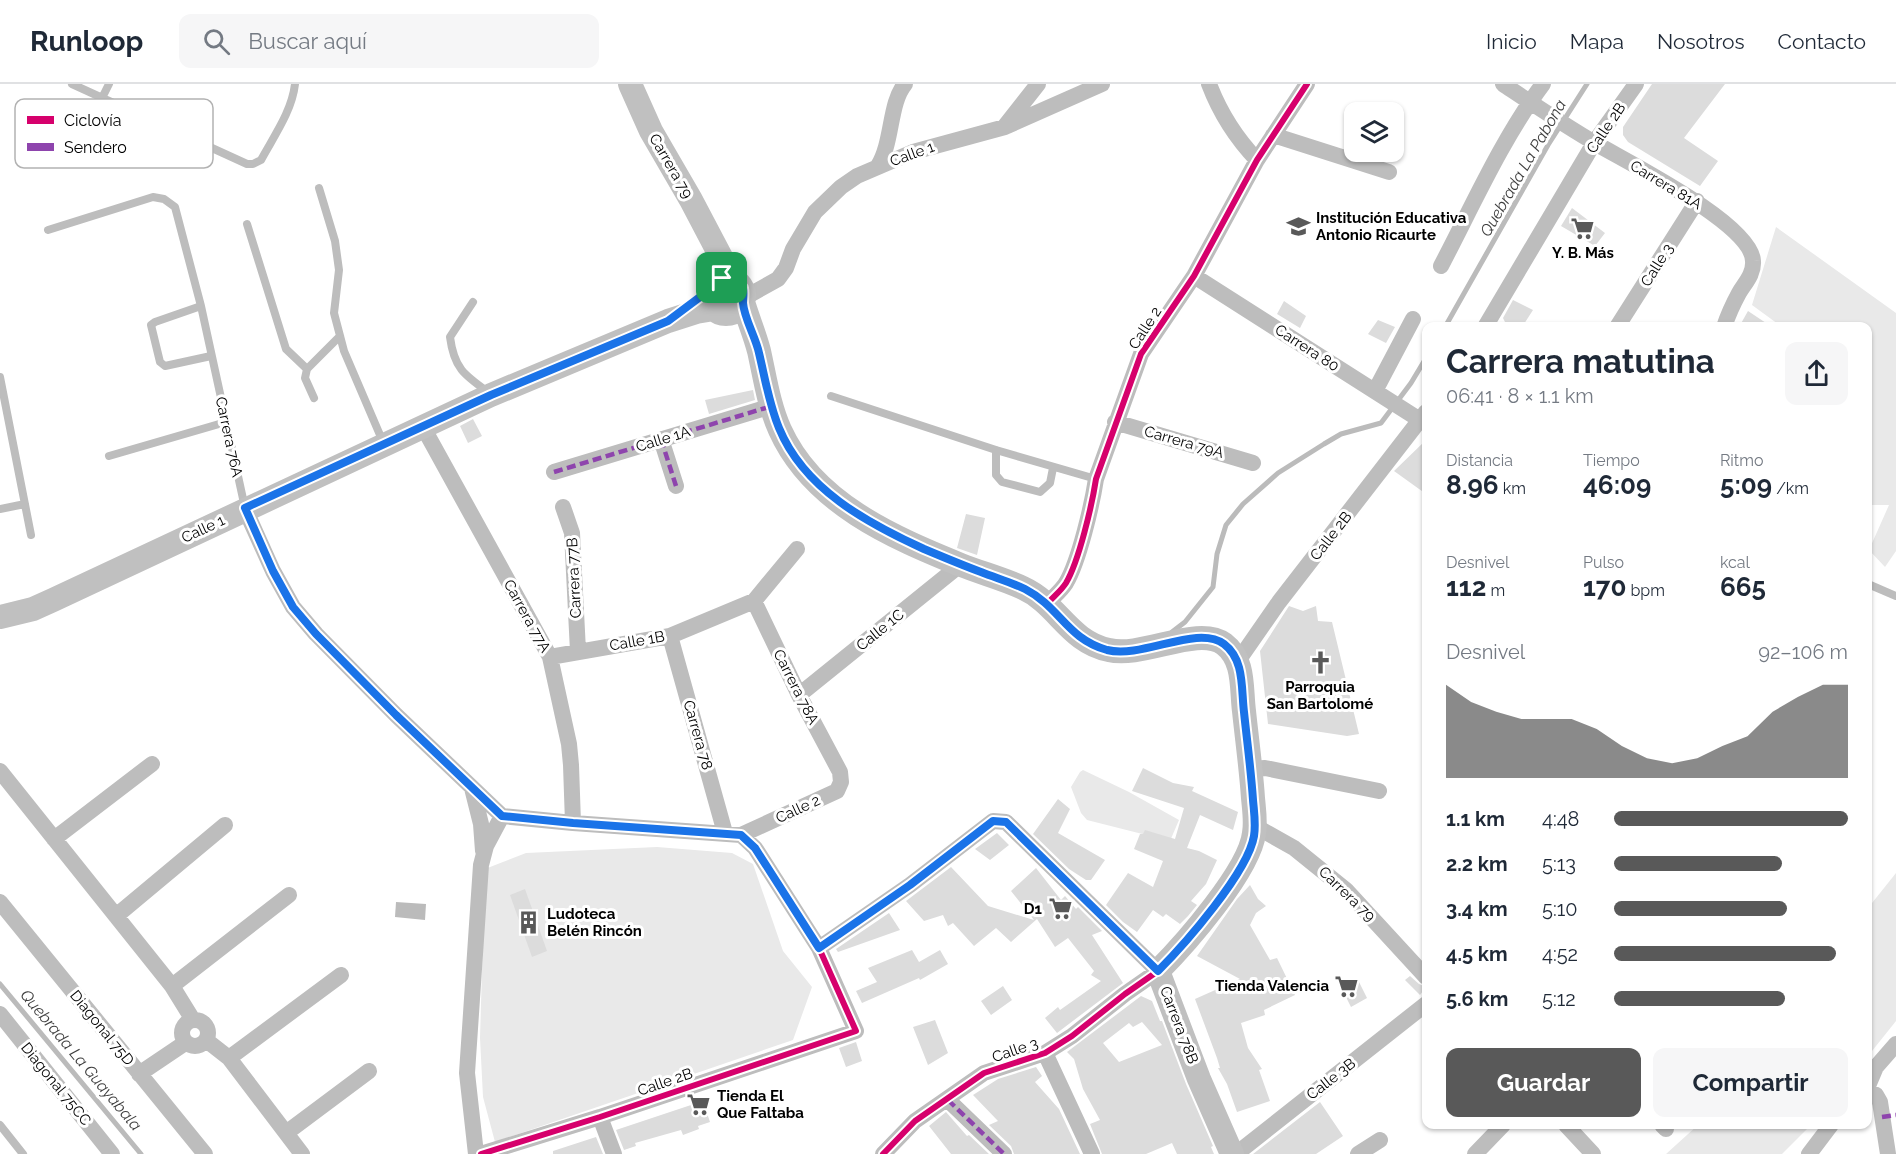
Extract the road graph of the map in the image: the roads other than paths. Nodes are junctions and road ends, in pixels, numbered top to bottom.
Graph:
1 (72, 84) edge
2 (109, 84) edge
3 (295, 84) edge
4 (630, 84) edge
5 (1038, 84) edge
6 (1102, 84) edge
7 (1209, 84) edge
8 (1307, 84) edge
9 (1503, 84) edge
10 (1543, 84) edge
11 (1636, 84) edge
12 (902, 85) edge
13 (102, 98) joint
14 (1530, 102) junction
15 (1005, 127) junction
16 (1273, 135) junction
17 (1594, 142) junction
18 (213, 149) edge
19 (1257, 160) junction
20 (878, 166) junction
21 (1389, 172) dead end
22 (319, 188) dead end
23 (1697, 201) junction
24 (247, 224) dead end
25 (48, 230) dead end
26 (1441, 266) dead end
27 (1194, 276) junction
28 (729, 295) junction
29 (473, 302) dead end
30 (201, 306) junction
31 (1413, 319) dead end
32 (1492, 322) edge
33 (1620, 322) edge
34 (1726, 322) edge
35 (340, 336) junction
36 (211, 357) junction
37 (308, 369) junction
38 (0, 377) edge
39 (1380, 394) junction
40 (491, 395) junction
41 (831, 396) dead end
42 (314, 398) dead end
43 (772, 406) junction
44 (1422, 413) edge
45 (1422, 418) edge
46 (226, 422) junction
47 (1115, 422) junction
48 (423, 427) junction
49 (661, 440) junction
50 (384, 444) junction
51 (996, 450) junction
52 (109, 456) dead end
53 (1253, 463) dead end
54 (1053, 468) junction
55 (554, 472) dead end
56 (1096, 479) junction
57 (676, 486) dead end
58 (26, 504) junction
59 (563, 507) dead end
60 (245, 508) junction
61 (0, 509) edge
62 (31, 535) dead end
63 (797, 549) dead end
64 (960, 565) junction
65 (1872, 586) edge
66 (1896, 596) edge
67 (754, 601) junction
68 (1047, 604) junction
69 (0, 617) edge
70 (670, 636) junction
71 (578, 651) junction
72 (550, 657) junction
73 (1238, 661) junction
74 (799, 695) junction
75 (152, 764) dead end
76 (1251, 769) junction
77 (0, 771) edge
78 (840, 772) joint
79 (472, 787) junction
80 (1379, 791) dead end
81 (502, 816) junction
82 (573, 823) junction
83 (225, 825) dead end
84 (1255, 826) junction
85 (733, 834) junction
86 (54, 838) junction
87 (483, 855) junction
88 (289, 895) dead end
89 (0, 902) edge
90 (116, 916) junction
91 (819, 948) junction
92 (1158, 971) junction
93 (1422, 973) edge
94 (341, 975) dead end
95 (172, 986) junction
96 (1422, 1007) edge
97 (0, 1014) edge
98 (193, 1020) junction
99 (206, 1040) junction
100 (185, 1043) junction
101 (1896, 1044) edge
102 (1045, 1053) junction
103 (229, 1058) junction
104 (369, 1071) dead end
105 (139, 1074) junction
106 (1872, 1076) edge
107 (1872, 1094) edge
108 (948, 1100) junction
109 (600, 1116) junction
110 (1889, 1116) edge
111 (0, 1125) edge
112 (1500, 1129) edge
113 (1570, 1129) edge
114 (1828, 1129) edge
115 (286, 1133) junction
116 (1380, 1140) dead end
117 (1482, 1152) edge
118 (23, 1154) edge
119 (112, 1154) edge
120 (205, 1154) edge
121 (302, 1154) edge
122 (479, 1154) edge
123 (614, 1154) edge
124 (882, 1154) edge
125 (1004, 1154) edge
126 (1092, 1154) edge
127 (1234, 1154) edge
128 (1358, 1154) edge
129 (1593, 1154) edge
130 (1809, 1154) edge
131 (1888, 1154) edge

1 - 13 lane
2 - 13 lane
3 - 18 lane
4 - 28 main road, Carrera 79
5 - 15 street
6 - 15 street, Calle 1
7 - 19 street
8 - 16 street, Calle 2
9 - 14 street, Carrera 81A
10 - 14 street
11 - 17 street, Calle 2B
12 - 20 street
14 - 17 street, Carrera 81A
14 - 26 street
15 - 20 street, Calle 1
16 - 19 street, Calle 2
16 - 21 street
17 - 23 street, Carrera 81A
17 - 32 street, Calle 2B
19 - 27 street, Calle 2
20 - 28 street, Calle 1
22 - 35 lane
23 - 33 street, Calle 3
23 - 34 street, Carrera 81A
24 - 37 lane
25 - 30 lane, Carrera 76A
27 - 39 street, Carrera 80
27 - 47 street, Calle 2
28 - 40 main road, Calle 1
28 - 43 main road
29 - 40 lane
30 - 36 lane, Carrera 76A
30 - 36 lane
31 - 39 street
35 - 37 lane
35 - 50 lane
36 - 46 lane, Carrera 76A
37 - 42 lane
38 - 58 lane
39 - 44 street, Carrera 80
40 - 48 main road, Calle 1
41 - 51 lane
43 - 49 street, Calle 1A
43 - 64 main road
45 - 73 street, Calle 2B
46 - 52 lane
46 - 60 lane, Carrera 76A
47 - 53 street, Carrera 79A
47 - 56 street, Calle 2
48 - 50 main road, Calle 1
48 - 72 street, Carrera 77A
49 - 55 street, Calle 1A
49 - 57 street
50 - 60 main road, Calle 1
51 - 54 lane
51 - 54 lane
54 - 56 lane
56 - 68 street, Calle 2
58 - 61 lane
58 - 62 lane
59 - 71 street, Carrera 77B
60 - 69 main road, Calle 1
60 - 79 street, Carrera 76A
63 - 67 street
64 - 68 main road
64 - 74 street, Calle 1C
65 - 66 lane
67 - 70 street, Calle 1B
67 - 74 street, Carrera 78A
68 - 73 main road
70 - 71 street, Calle 1B
70 - 85 street, Carrera 78
71 - 72 street, Calle 1B
72 - 82 street, Carrera 77A
73 - 76 main road, Calle 3
74 - 78 street, Carrera 78A
75 - 86 street
76 - 80 street
76 - 84 main road, Calle 3
77 - 86 street
78 - 85 street, Calle 2
79 - 81 street, Carrera 76A
79 - 87 street
81 - 82 street
81 - 87 street
82 - 85 street
83 - 90 street
84 - 92 main road, Calle 3
84 - 93 street, Carrera 79
85 - 91 street
86 - 90 street
87 - 122 street
88 - 95 street
89 - 105 street, Diagonal 75D
90 - 95 street
91 - 92 street, Carrera 78B
91 - 109 street, Calle 2B
92 - 102 street, Calle 3
92 - 127 main road, Carrera 78B
94 - 103 street
95 - 98 street
96 - 127 street, Calle 3B
97 - 119 street, Diagonal 75CC
98 - 99 street
98 - 100 street
99 - 100 street
99 - 103 street
100 - 105 street
101 - 106 street
102 - 108 street, Calle 3
102 - 126 street
103 - 115 street
104 - 115 street
105 - 120 street, Diagonal 75D
107 - 110 street
108 - 124 street, Calle 3
108 - 125 street
109 - 122 street, Calle 2B
109 - 123 street
110 - 131 street
111 - 118 lane
112 - 117 street
113 - 129 street
114 - 130 street
115 - 121 street
116 - 128 street

